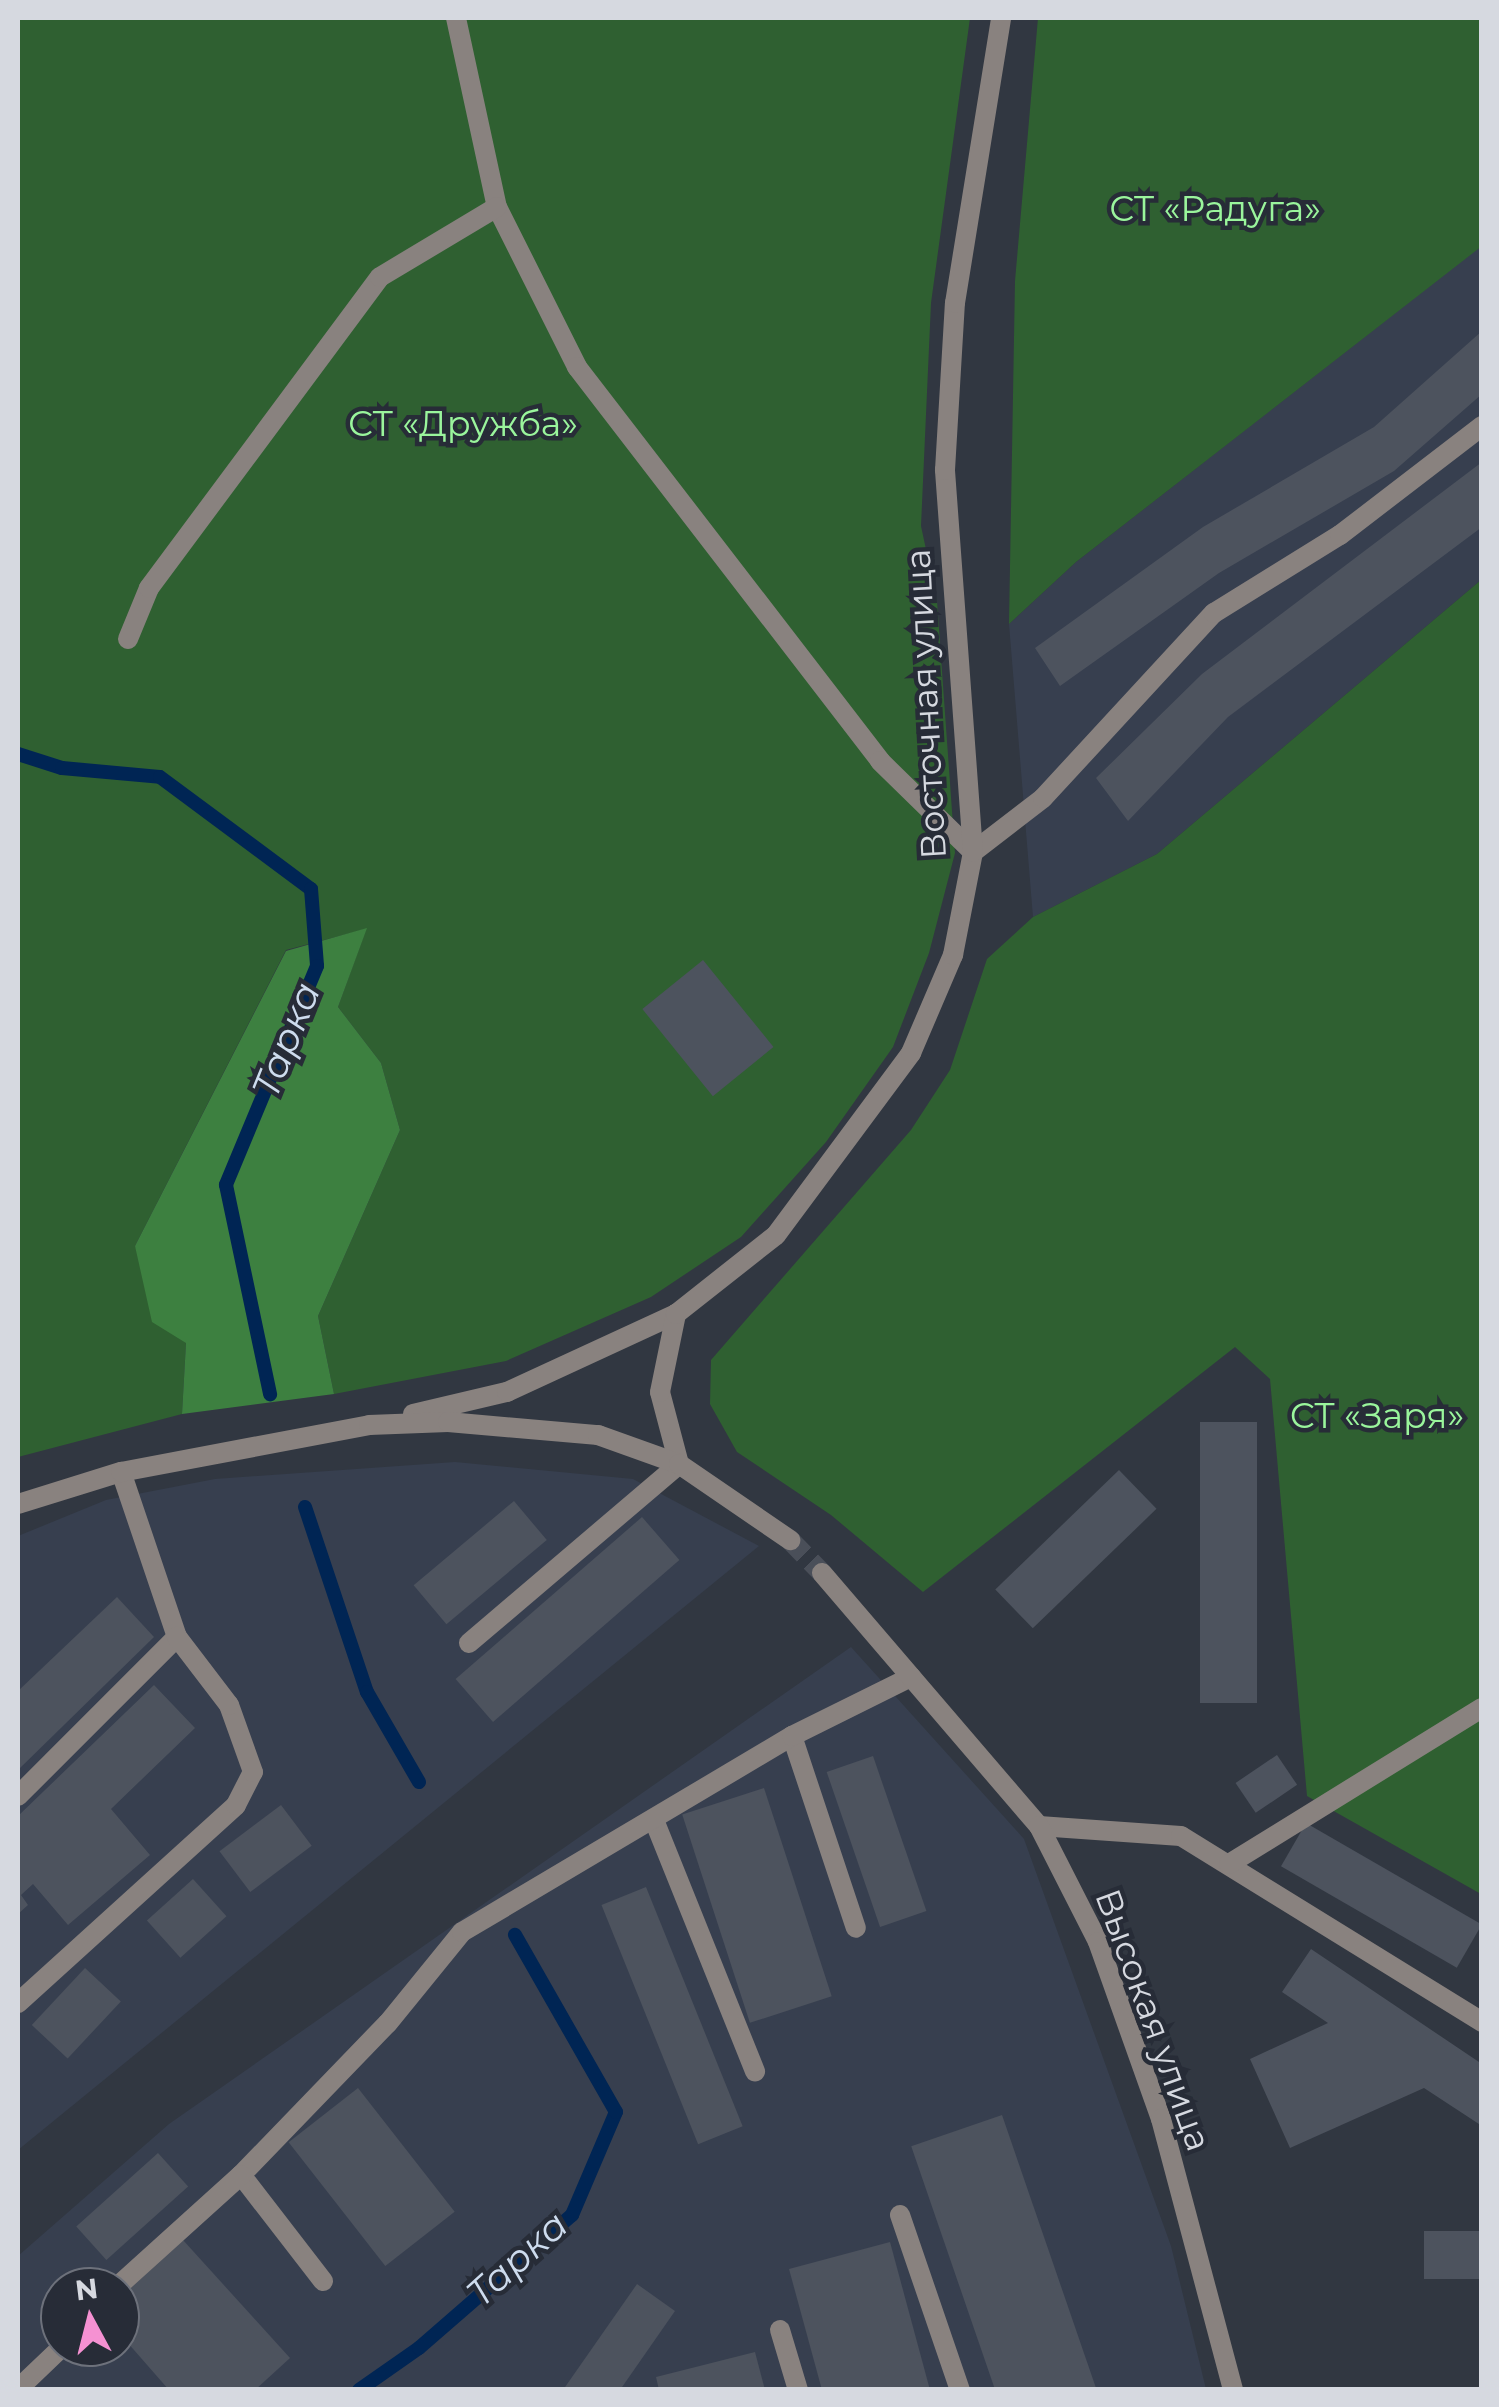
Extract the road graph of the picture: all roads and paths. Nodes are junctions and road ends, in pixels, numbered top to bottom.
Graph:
1 (456, 18) edge
2 (1000, 18) edge
3 (497, 207) junction
4 (1482, 426) edge
5 (128, 639) dead end
6 (973, 852) junction
7 (676, 1314) junction
8 (369, 1425) junction
9 (678, 1464) junction
10 (121, 1472) junction
11 (18, 1504) edge
12 (790, 1540) tunnel mouth
13 (822, 1573) tunnel mouth
14 (177, 1637) junction
15 (469, 1644) dead end
16 (911, 1676) junction
17 (1482, 1708) edge
18 (792, 1736) junction
19 (18, 1796) edge
20 (654, 1820) junction
21 (1038, 1826) junction
22 (1229, 1864) junction
23 (856, 1928) dead end
24 (18, 2003) edge
25 (1482, 2022) edge
26 (755, 2071) dead end
27 (242, 2175) junction
28 (900, 2215) dead end
29 (138, 2267) edge
30 (324, 2281) dead end
31 (780, 2330) dead end
32 (42, 2367) edge
33 (18, 2390) edge
34 (798, 2390) edge
35 (960, 2390) edge
36 (1233, 2390) edge

1 - 3 street
2 - 6 street, Восточная улица
3 - 5 street
3 - 6 street
4 - 6 street
6 - 7 street, Восточная улица
7 - 8 street, Восточная улица
7 - 9 street
8 - 9 street
8 - 10 street
9 - 12 street
9 - 15 street
10 - 11 street
10 - 14 street
13 - 16 street, Высокая улица
14 - 19 street
14 - 24 street
16 - 18 street
16 - 21 street, Высокая улица
17 - 22 street
18 - 20 street
18 - 23 street
20 - 26 street
20 - 27 street
21 - 22 street
21 - 36 street, Высокая улица
22 - 25 street
27 - 29 street
27 - 30 street
28 - 35 street
31 - 34 street
32 - 33 street

